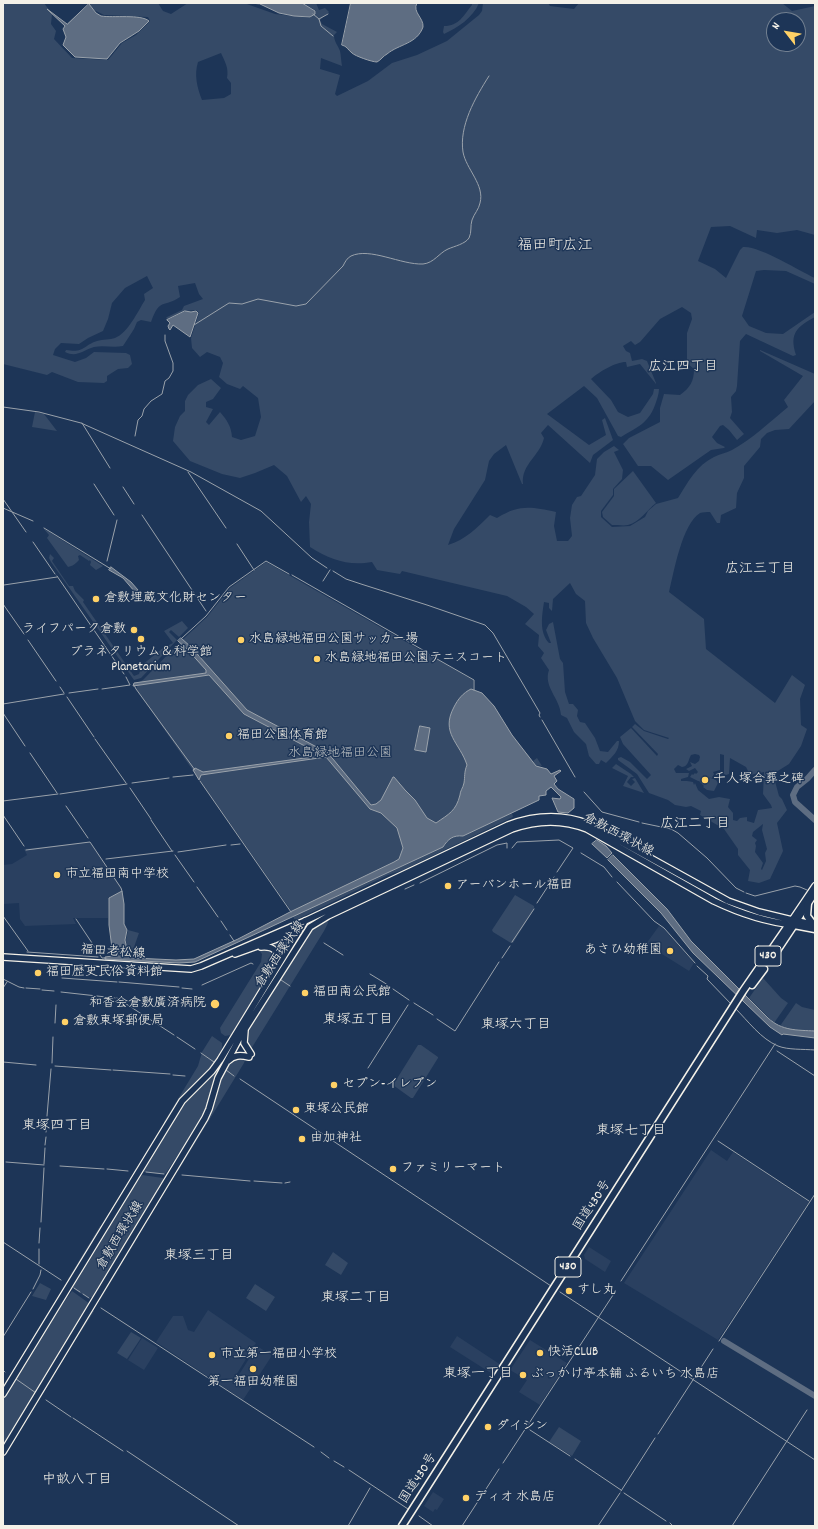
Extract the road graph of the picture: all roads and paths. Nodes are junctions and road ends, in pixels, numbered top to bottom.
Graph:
1 (815, 886) edge
2 (815, 893) edge
3 (808, 903) junction
4 (324, 918) junction
5 (305, 921) junction
6 (793, 923) junction
7 (814, 926) edge
8 (301, 928) junction
9 (277, 933) junction
10 (294, 934) junction
11 (254, 948) junction
12 (293, 952) junction
13 (3, 957) edge
14 (219, 957) junction
15 (271, 976) junction
16 (735, 1008) junction
17 (246, 1026) junction
18 (225, 1064) junction
19 (3, 1394) edge
20 (3, 1452) edge
21 (402, 1526) edge
22 (406, 1526) edge

1 - 6 main road
2 - 3 main road
3 - 6 main road
3 - 7 highway
4 - 6 main road, 倉敷西環状線
4 - 8 main road
4 - 12 main road, 倉敷西環状線
5 - 6 main road, 倉敷西環状線
5 - 8 main road, 倉敷西環状線
5 - 9 main road, 福田老松線
6 - 7 highway
6 - 16 highway, 国道430号 / 430
8 - 10 main road, 倉敷西環状線
9 - 10 main road
9 - 14 main road, 福田老松線
10 - 11 main road, 福田老松線
10 - 12 main road
10 - 15 main road, 倉敷西環状線
11 - 14 main road, 福田老松線
11 - 15 main road
12 - 17 main road, 倉敷西環状線
13 - 14 main road, 福田老松線
15 - 19 main road, 倉敷西環状線
16 - 21 highway, 国道430号 / 430
16 - 22 highway, 国道430号 / 430
17 - 18 main road, 倉敷西環状線
17 - 18 main road
18 - 20 main road, 倉敷西環状線

